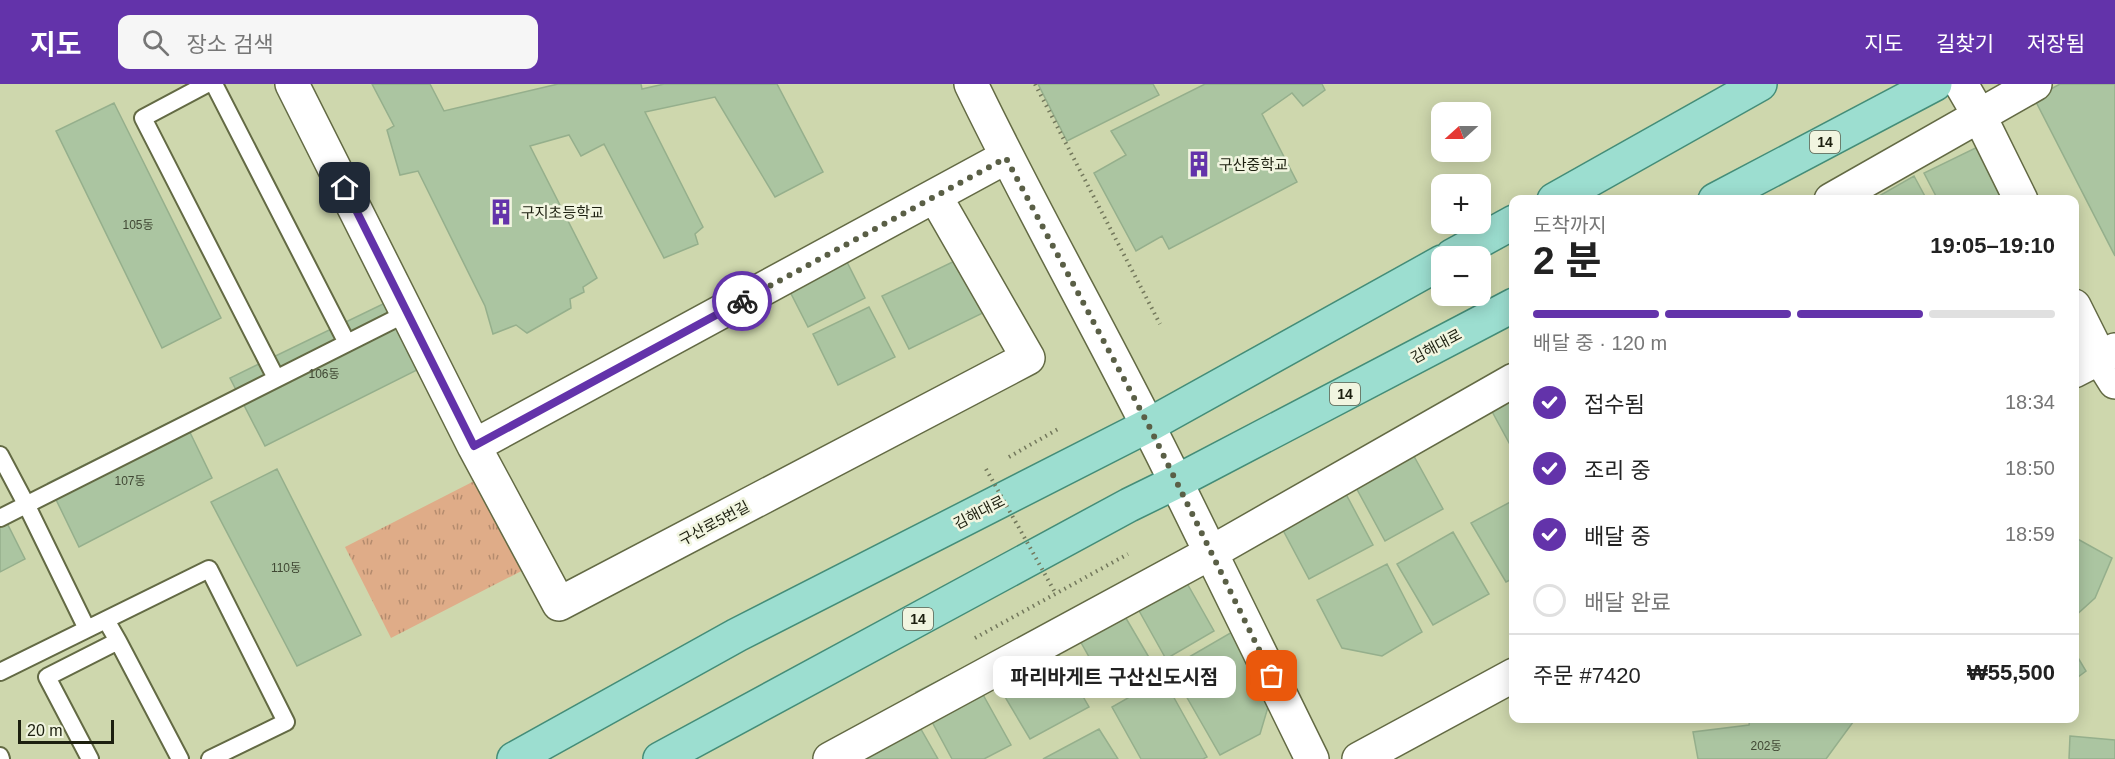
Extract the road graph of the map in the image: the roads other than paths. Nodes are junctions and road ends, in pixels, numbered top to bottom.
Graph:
1 (207, 84) edge
2 (214, 84) edge
3 (292, 84) edge
4 (971, 84) edge
5 (1760, 84) edge
6 (1935, 84) edge
7 (1961, 84) edge
8 (2035, 84) edge
9 (1979, 115) junction
10 (1006, 158) junction
11 (1563, 195) edge
12 (1724, 195) edge
13 (1840, 195) edge
14 (2019, 195) edge
15 (935, 196) junction
16 (1509, 225) edge
17 (1470, 246) edge
18 (1431, 268) edge
19 (1509, 308) edge
20 (407, 313) junction
21 (2079, 317) edge
22 (347, 343) junction
23 (2101, 365) edge
24 (276, 378) junction
25 (1509, 383) edge
26 (1149, 426) junction
27 (474, 446) junction
28 (0, 455) edge
29 (1176, 482) junction
30 (26, 504) junction
31 (0, 518) edge
32 (1212, 552) junction
33 (106, 620) junction
34 (87, 629) junction
35 (118, 641) junction
36 (0, 672) edge
37 (1509, 678) edge
38 (90, 759) edge
39 (180, 759) edge
40 (210, 759) edge
41 (514, 759) edge
42 (660, 759) edge
43 (830, 759) edge
44 (1312, 759) edge
45 (1359, 759) edge

1 - 24 lane
2 - 22 lane
3 - 20 street, 구산로5번길
4 - 10 street
5 - 11 main road
6 - 12 main road, 14
7 - 9 street
8 - 9 street
9 - 13 street
9 - 14 street
10 - 15 street
10 - 26 street
15 - 27 street
15 - 27 street, 구산로5번길
16 - 17 main road
18 - 26 main road, 김해대로
19 - 29 main road, 김해대로 / 14
20 - 22 lane
20 - 27 street, 구산로5번길
21 - 23 street
22 - 24 lane
24 - 30 lane
25 - 32 street
26 - 29 street
26 - 41 main road, 김해대로
28 - 30 lane
29 - 32 street
29 - 42 main road, 김해대로 / 14
30 - 31 lane
30 - 34 lane
32 - 43 street
32 - 44 street
33 - 34 lane
33 - 35 lane
33 - 40 lane
34 - 36 lane
35 - 38 lane
35 - 39 lane
37 - 45 street

